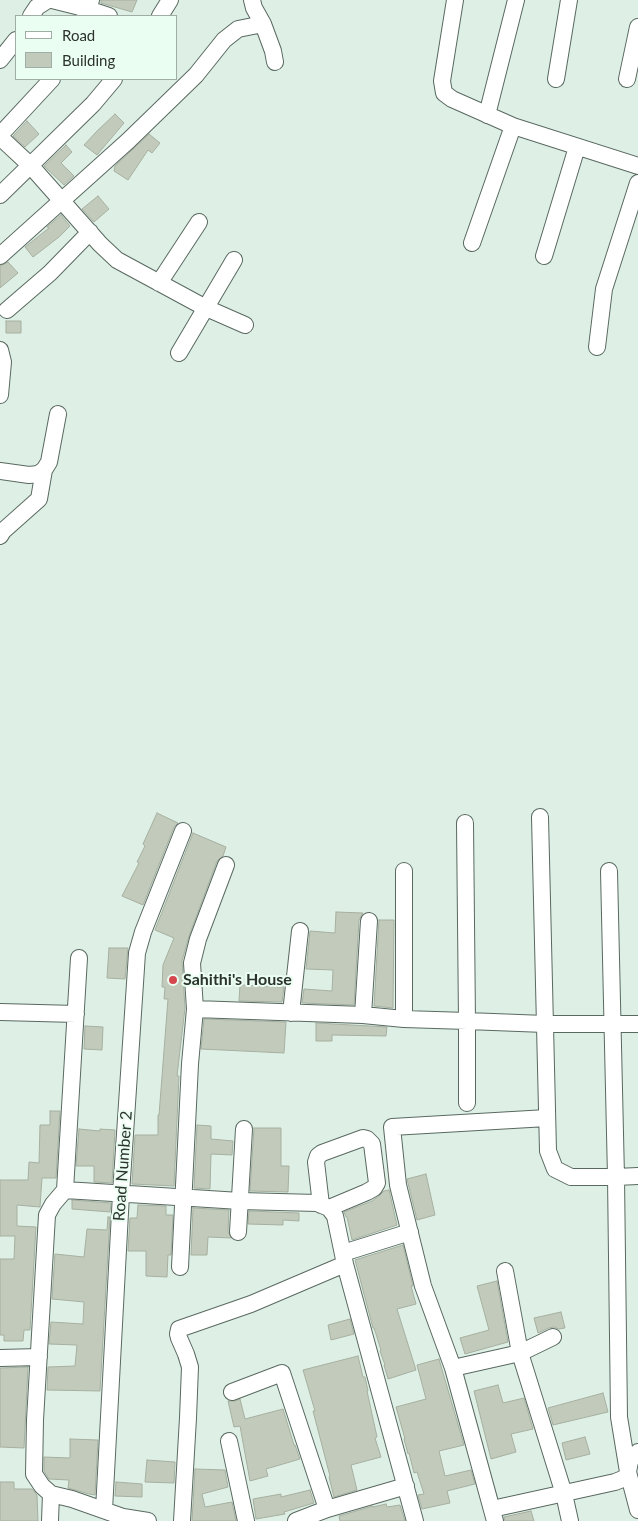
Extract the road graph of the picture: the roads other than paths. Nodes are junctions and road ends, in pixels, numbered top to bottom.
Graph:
1 (48, 0) edge
2 (52, 0) edge
3 (170, 0) edge
4 (252, 0) edge
5 (455, 0) edge
6 (516, 0) edge
7 (569, 0) edge
8 (88, 8) edge
9 (32, 15) edge
10 (106, 15) edge
11 (161, 15) edge
12 (263, 24) junction
13 (638, 27) edge
14 (15, 41) edge
15 (0, 60) edge
16 (275, 62) dead end
17 (556, 79) dead end
18 (627, 79) dead end
19 (51, 80) edge
20 (113, 80) edge
21 (487, 115) junction
22 (513, 126) junction
23 (0, 136) edge
24 (577, 147) junction
25 (30, 165) junction
26 (638, 166) edge
27 (638, 183) edge
28 (0, 195) edge
29 (62, 199) junction
30 (198, 222) dead end
31 (90, 232) junction
32 (472, 243) dead end
33 (0, 256) edge
34 (544, 256) dead end
35 (234, 260) dead end
36 (159, 282) junction
37 (206, 308) junction
38 (7, 310) dead end
39 (245, 325) dead end
40 (597, 347) dead end
41 (0, 350) edge
42 (179, 353) dead end
43 (0, 395) edge
44 (58, 414) dead end
45 (44, 470) junction
46 (0, 471) edge
47 (0, 536) edge
48 (540, 817) dead end
49 (465, 823) dead end
50 (183, 831) dead end
51 (226, 865) dead end
52 (404, 871) dead end
53 (609, 871) dead end
54 (369, 921) dead end
55 (300, 931) dead end
56 (79, 958) dead end
57 (195, 1009) junction
58 (0, 1012) edge
59 (291, 1013) junction
60 (76, 1014) junction
61 (363, 1014) junction
62 (404, 1019) junction
63 (467, 1021) junction
64 (545, 1024) junction
65 (638, 1024) edge
66 (612, 1025) junction
67 (467, 1103) dead end
68 (547, 1118) junction
69 (244, 1129) dead end
70 (638, 1176) edge
71 (616, 1177) junction
72 (65, 1190) junction
73 (121, 1194) junction
74 (183, 1198) junction
75 (240, 1201) junction
76 (238, 1232) dead end
77 (410, 1232) junction
78 (344, 1259) junction
79 (180, 1268) dead end
80 (505, 1271) dead end
81 (553, 1337) dead end
82 (520, 1353) junction
83 (39, 1357) junction
84 (0, 1358) edge
85 (453, 1368) junction
86 (232, 1392) dead end
87 (229, 1441) dead end
88 (638, 1452) edge
89 (628, 1472) junction
90 (406, 1486) junction
91 (51, 1494) junction
92 (564, 1494) junction
93 (327, 1509) junction
94 (104, 1510) junction
95 (638, 1510) edge
96 (493, 1515) edge
97 (123, 1519) edge
98 (50, 1521) edge
99 (148, 1521) edge
100 (182, 1521) edge
101 (246, 1521) edge
102 (296, 1521) edge
103 (415, 1521) edge
104 (570, 1521) edge

1 - 9 street
2 - 8 street
3 - 11 street
4 - 12 street
5 - 21 street
6 - 21 street
7 - 17 street
8 - 10 street
12 - 16 street
12 - 29 street
13 - 18 street
14 - 15 street
19 - 23 street
20 - 25 street
21 - 22 street
22 - 24 street
22 - 32 street
23 - 25 street
24 - 26 street
24 - 34 street
25 - 28 street
25 - 29 street
27 - 40 street
29 - 31 street
29 - 33 street
30 - 36 street
31 - 36 street
31 - 38 street
35 - 37 street
36 - 37 street
37 - 39 street
37 - 42 street
41 - 43 street
44 - 45 street
45 - 46 street
45 - 47 street
48 - 64 street
49 - 63 street
50 - 73 street, Road Number 2
51 - 57 street
52 - 62 street
53 - 66 street
54 - 61 street
55 - 59 street
56 - 60 street
57 - 59 street
57 - 74 street
58 - 60 street
59 - 61 street
60 - 72 street
61 - 62 street
62 - 63 street
63 - 64 street
63 - 67 street
64 - 66 street
64 - 68 street
65 - 66 street
66 - 71 street
68 - 71 street
68 - 77 street
69 - 75 street
70 - 71 street
71 - 89 street
72 - 73 street
72 - 83 street
73 - 74 street
73 - 94 street, Road Number 2
74 - 75 street
74 - 79 street
75 - 76 street
75 - 78 street
77 - 78 street
77 - 85 street
78 - 90 street
78 - 100 street
80 - 82 street
81 - 82 street
82 - 85 street
82 - 92 street
83 - 84 street
83 - 91 street
85 - 96 street
86 - 93 street
87 - 101 street
88 - 89 street
89 - 92 street
89 - 95 street
90 - 93 street
90 - 103 street
91 - 94 street
91 - 98 street
92 - 96 street
92 - 104 street
93 - 102 street
94 - 97 street
97 - 99 street

